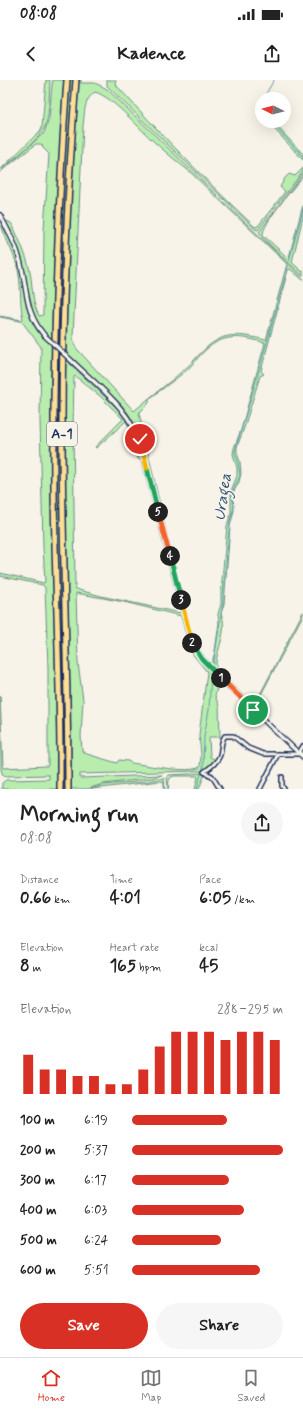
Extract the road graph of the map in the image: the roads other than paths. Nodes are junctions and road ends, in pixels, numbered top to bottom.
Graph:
1 (67, 80) edge
2 (76, 80) edge
3 (0, 215) edge
4 (303, 746) edge
5 (301, 753) edge
6 (278, 754) junction
7 (303, 757) edge
8 (282, 777) dead end
9 (60, 789) edge
10 (68, 789) edge
11 (220, 789) edge
12 (260, 789) edge
13 (284, 789) edge

1 - 9 highway, A-1
2 - 10 highway, A-1
3 - 5 street, bridge
4 - 5 street
5 - 6 street
5 - 7 street
6 - 11 street
6 - 12 street
8 - 13 street

